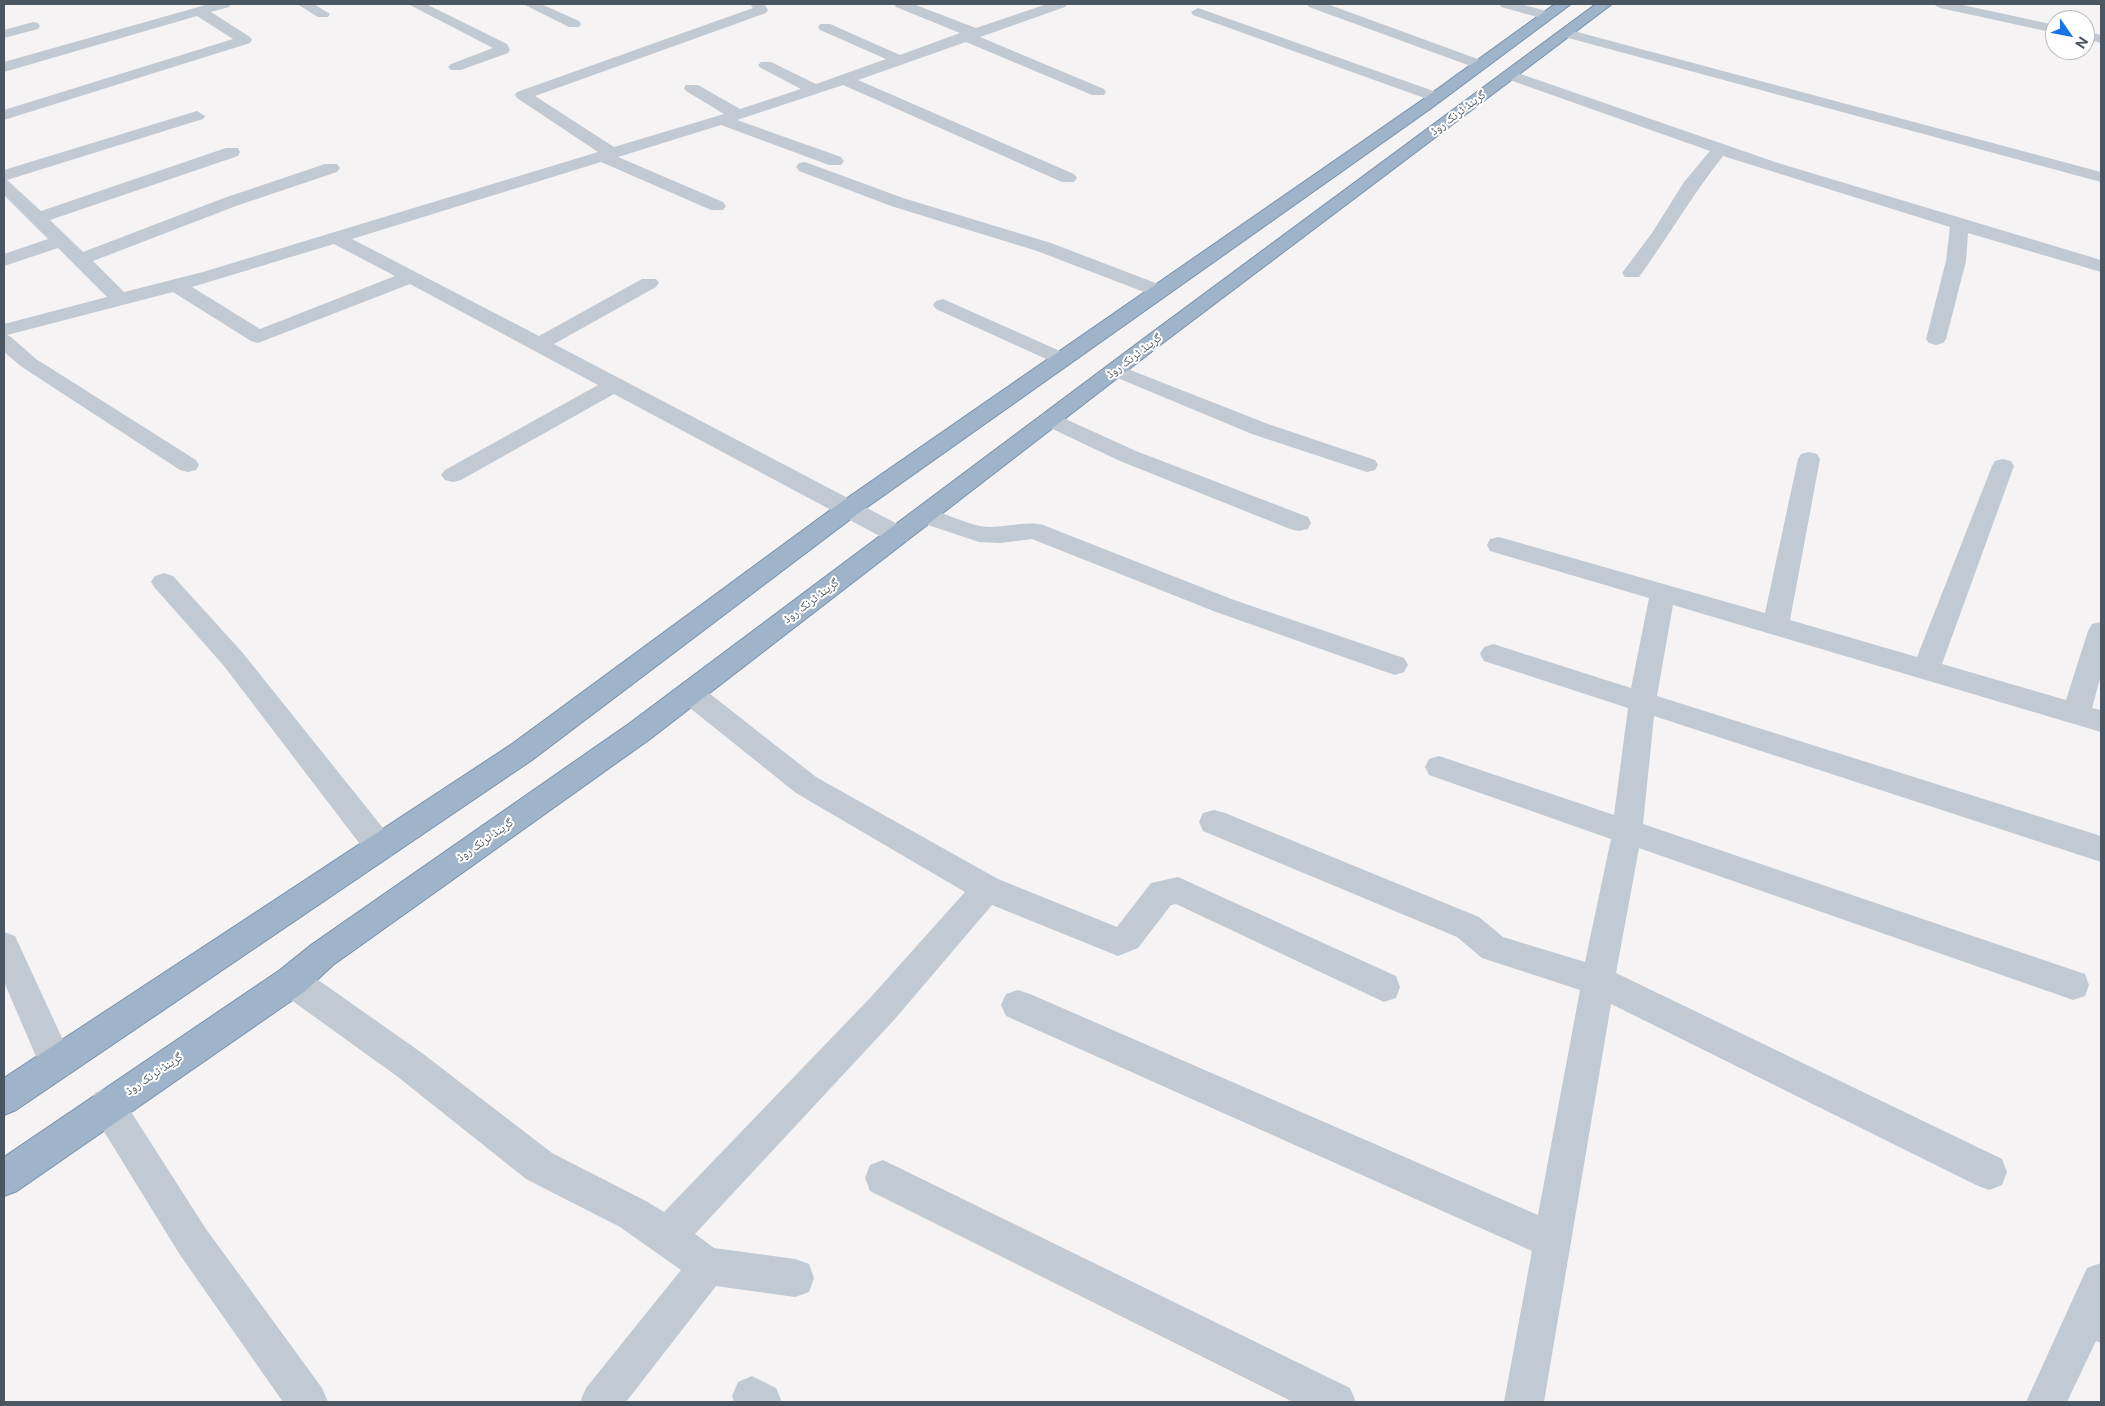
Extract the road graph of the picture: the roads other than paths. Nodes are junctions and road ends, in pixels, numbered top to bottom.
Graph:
1 (224, 4) edge
2 (304, 4) edge
3 (415, 4) edge
4 (530, 4) edge
5 (757, 4) edge
6 (900, 4) edge
7 (1060, 4) edge
8 (1314, 4) edge
9 (1506, 4) edge
10 (1604, 4) edge
11 (1940, 4) edge
12 (1556, 10) edge
13 (199, 11) junction
14 (1198, 12) dead end
15 (323, 14) dead end
16 (574, 24) dead end
17 (33, 26) dead end
18 (825, 27) dead end
19 (2045, 27) edge
20 (1566, 33) junction
21 (4, 34) edge
22 (970, 35) junction
23 (900, 60) junction
24 (1481, 64) junction
25 (766, 65) dead end
26 (4, 66) edge
27 (456, 67) dead end
28 (1509, 75) junction
29 (846, 80) junction
30 (692, 88) dead end
31 (816, 90) junction
32 (1098, 92) dead end
33 (1436, 97) junction
34 (4, 115) edge
35 (738, 115) junction
36 (197, 116) dead end
37 (721, 120) junction
38 (962, 130) dead end
39 (1720, 149) junction
40 (232, 152) dead end
41 (606, 155) junction
42 (805, 167) dead end
43 (332, 168) dead end
44 (4, 176) edge
45 (2101, 177) edge
46 (880, 178) dead end
47 (1068, 178) dead end
48 (4, 185) edge
49 (908, 188) dead end
50 (938, 198) dead end
51 (13, 205) edge
52 (717, 206) dead end
53 (37, 218) junction
54 (1959, 224) junction
55 (337, 238) junction
56 (60, 241) junction
57 (4, 260) edge
58 (79, 260) junction
59 (2101, 266) edge
60 (1632, 273) dead end
61 (411, 277) junction
62 (649, 283) dead end
63 (177, 286) junction
64 (1159, 291) junction
65 (121, 300) junction
66 (943, 305) dead end
67 (4, 330) edge
68 (1936, 339) dead end
69 (4, 341) edge
70 (538, 344) junction
71 (1062, 359) junction
72 (1115, 370) junction
73 (614, 385) junction
74 (1050, 419) junction
75 (1809, 459) dead end
76 (188, 465) dead end
77 (1367, 465) dead end
78 (2003, 466) dead end
79 (453, 475) dead end
80 (848, 509) junction
81 (924, 515) junction
82 (1299, 523) dead end
83 (898, 535) junction
84 (1499, 544) dead end
85 (164, 582) dead end
86 (1663, 592) junction
87 (1776, 625) junction
88 (2100, 640) edge
89 (1493, 654) dead end
90 (1395, 665) dead end
91 (1926, 670) junction
92 (690, 693) junction
93 (1642, 702) junction
94 (2076, 714) junction
95 (2101, 721) edge
96 (1440, 767) dead end
97 (1214, 822) dead end
98 (1626, 832) junction
99 (380, 846) junction
100 (2101, 848) edge
101 (987, 889) junction
102 (4, 946) edge
103 (292, 981) junction
104 (1598, 981) junction
105 (2073, 985) dead end
106 (1384, 987) dead end
107 (1018, 1005) dead end
108 (56, 1063) junction
109 (4, 1098) edge
110 (107, 1105) junction
111 (1989, 1172) dead end
112 (4, 1178) edge
113 (883, 1178) dead end
114 (667, 1236) junction
115 (1553, 1241) junction
116 (706, 1266) junction
117 (796, 1278) dead end
118 (2097, 1306) edge
119 (308, 1402) edge
120 (600, 1402) edge
121 (1336, 1402) edge
122 (1524, 1402) edge
123 (2046, 1402) edge

1 - 13 street
2 - 15 street
3 - 27 street
4 - 16 street
5 - 41 street
6 - 22 street
7 - 22 street
8 - 24 street
9 - 12 street
10 - 20 highway, گرینڈ ٹرنک روڈ
11 - 19 street
12 - 24 highway, گرینڈ ٹرنک روڈ
13 - 26 street
13 - 34 street
14 - 33 street
17 - 21 street
18 - 23 street
20 - 28 highway, گرینڈ ٹرنک روڈ
20 - 45 street
22 - 23 street
22 - 32 street
23 - 29 street
24 - 33 highway, گرینڈ ٹرنک روڈ
25 - 31 street
28 - 39 street
28 - 72 highway, گرینڈ ٹرنک روڈ
29 - 31 street
29 - 38 street
29 - 47 street
30 - 35 street
31 - 35 street
33 - 64 highway, گرینڈ ٹرنک روڈ
35 - 37 street
36 - 44 street
37 - 41 street
37 - 46 street
39 - 54 street
39 - 60 street
40 - 53 street
41 - 52 street
41 - 55 street
42 - 64 street
43 - 58 street
48 - 51 street
49 - 50 street
51 - 53 street
53 - 56 street
54 - 59 street
54 - 68 street
55 - 61 street
55 - 63 street
56 - 57 street
56 - 58 street
58 - 65 street
61 - 63 street
61 - 70 street
62 - 70 street
63 - 65 street
64 - 71 highway, گرینڈ ٹرنک روڈ
65 - 67 street
66 - 71 street
69 - 76 street
70 - 73 street
71 - 80 highway, گرینڈ ٹرنک روڈ
72 - 74 highway, گرینڈ ٹرنک روڈ
72 - 77 street
73 - 79 street
73 - 80 street
74 - 81 highway, گرینڈ ٹرنک روڈ
74 - 82 street
75 - 87 street
78 - 91 street
80 - 83 street
80 - 99 highway, گرینڈ ٹرنک روڈ
81 - 83 highway, گرینڈ ٹرنک روڈ
81 - 90 street
83 - 92 highway, گرینڈ ٹرنک روڈ
84 - 86 street
85 - 99 street
86 - 87 street
86 - 93 street
87 - 91 street
88 - 94 street
89 - 93 street
91 - 94 street
92 - 101 street
92 - 103 highway, گرینڈ ٹرنک روڈ
93 - 98 street
93 - 100 street
94 - 95 street
96 - 98 street
97 - 104 street
98 - 104 street
98 - 105 street
99 - 108 highway, گرینڈ ٹرنک روڈ
101 - 106 street
101 - 114 street
102 - 108 street
103 - 110 highway, گرینڈ ٹرنک روڈ
103 - 114 street
104 - 111 street
104 - 115 street
107 - 115 street
108 - 109 highway, گرینڈ ٹرنک روڈ
110 - 112 highway, گرینڈ ٹرنک روڈ
110 - 119 street
113 - 121 street
114 - 116 street
115 - 122 street
116 - 117 street
116 - 120 street
118 - 123 street

